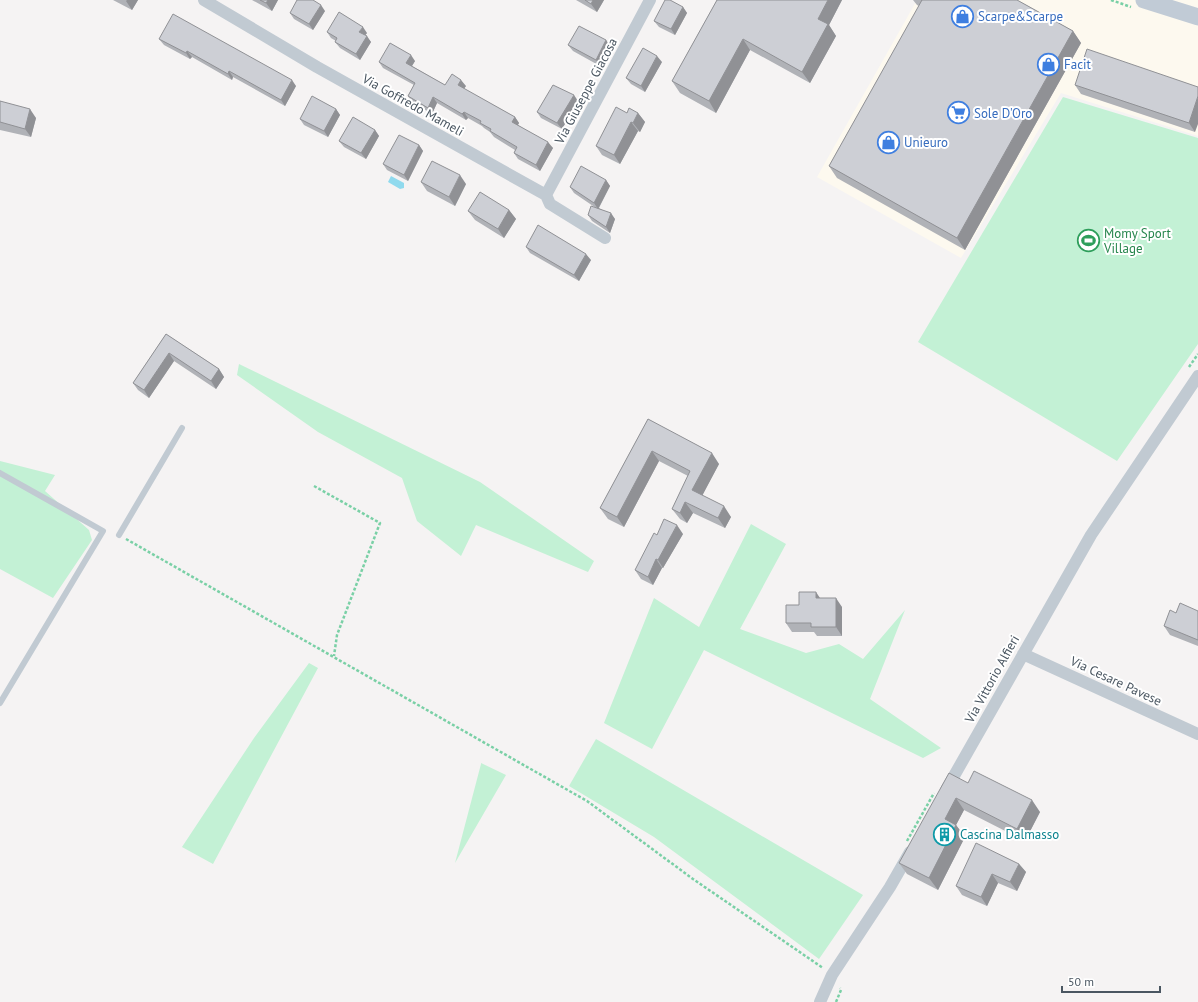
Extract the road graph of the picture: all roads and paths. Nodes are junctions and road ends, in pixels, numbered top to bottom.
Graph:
1 (204, 0) edge
2 (650, 0) edge
3 (1144, 0) edge
4 (1198, 17) edge
5 (546, 195) junction
6 (605, 238) dead end
7 (1198, 376) edge
8 (182, 428) dead end
9 (0, 473) edge
10 (314, 486) dead end
11 (119, 535) joint
12 (1023, 654) junction
13 (334, 656) junction
14 (0, 703) edge
15 (1198, 734) edge
16 (939, 802) edge
17 (916, 842) edge
18 (832, 975) junction
19 (820, 1002) edge

1 - 5 street, Via Goffredo Mameli
2 - 5 street, Via Giuseppe Giacosa
3 - 4 main road
5 - 6 street, Via Goffredo Mameli
7 - 12 street, Via Vittorio Alfieri
8 - 11 lane
9 - 14 lane
10 - 13 path
11 - 13 path
12 - 15 street, Via Cesare Pavese
12 - 16 street, Via Vittorio Alfieri
13 - 18 path
17 - 18 street
18 - 19 street

